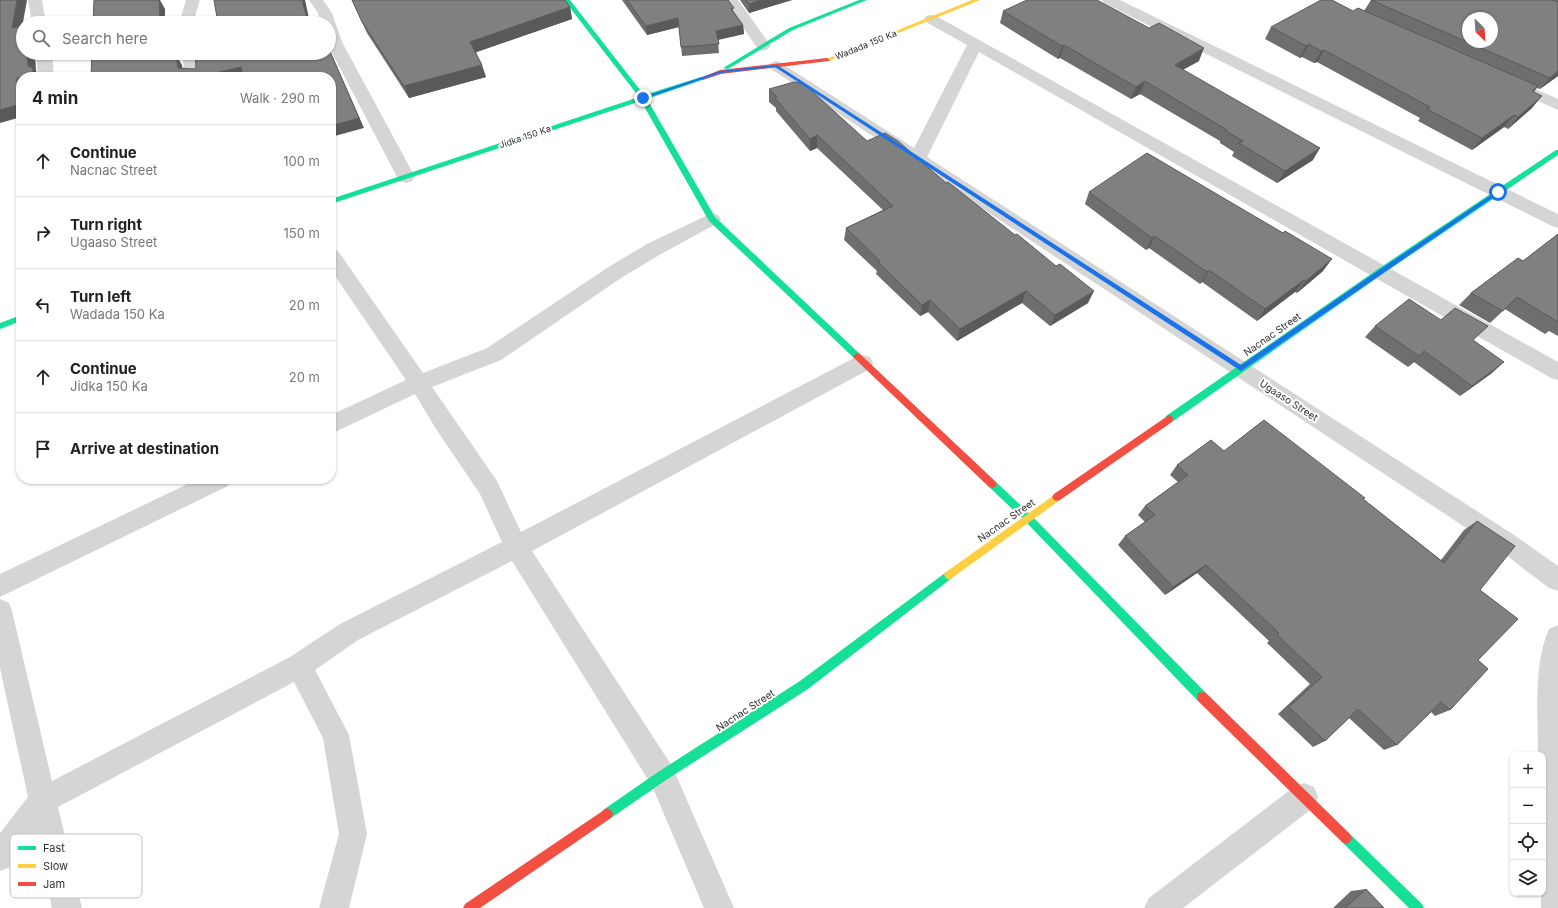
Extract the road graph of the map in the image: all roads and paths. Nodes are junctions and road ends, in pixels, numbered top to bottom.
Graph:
1 (35, 0) edge
2 (193, 0) edge
3 (316, 0) edge
4 (566, 0) edge
5 (730, 0) edge
6 (864, 0) edge
7 (977, 0) edge
8 (1109, 0) edge
9 (38, 16) edge
10 (188, 16) edge
11 (326, 16) edge
12 (931, 19) junction
13 (975, 44) junction
14 (336, 46) edge
15 (763, 46) junction
16 (45, 60) edge
17 (191, 60) edge
18 (776, 66) junction
19 (46, 72) edge
20 (192, 72) edge
21 (720, 72) junction
22 (1501, 79) edge
23 (643, 98) junction
24 (1558, 105) edge
25 (1558, 152) edge
26 (918, 158) junction
27 (406, 177) junction
28 (1498, 192) junction
29 (336, 200) edge
30 (712, 219) junction
31 (1558, 222) edge
32 (336, 263) edge
33 (1381, 271) junction
34 (16, 320) edge
35 (0, 326) edge
36 (863, 363) junction
37 (1241, 369) junction
38 (1558, 372) edge
39 (419, 382) junction
40 (336, 423) edge
41 (210, 484) edge
42 (1028, 518) junction
43 (516, 547) junction
44 (1558, 580) edge
45 (0, 586) edge
46 (0, 611) edge
47 (1558, 637) edge
48 (299, 666) junction
49 (662, 776) junction
50 (1304, 797) junction
51 (42, 801) junction
52 (17, 834) edge
53 (50, 834) edge
54 (10, 844) edge
55 (0, 857) edge
56 (65, 898) edge
57 (67, 908) edge
58 (334, 908) edge
59 (469, 908) edge
60 (719, 908) edge
61 (1159, 908) edge
62 (1418, 908) edge
63 (1556, 908) edge

1 - 9 street
2 - 10 street
3 - 11 street
4 - 23 street
5 - 15 street
6 - 15 street
7 - 12 street, Wadada 150 Ka
8 - 28 street
12 - 13 street
12 - 18 street, Wadada 150 Ka
13 - 26 street
13 - 33 street
14 - 27 street
15 - 21 street
16 - 19 street
17 - 20 street
18 - 21 street, Wadada 150 Ka
18 - 26 street, Ugaaso Street
21 - 23 street, Jidka 150 Ka
22 - 24 street
23 - 27 street, Jidka 150 Ka
23 - 30 street
25 - 28 street, Nacnac Street
26 - 37 street, Ugaaso Street
27 - 29 street, Jidka 150 Ka
28 - 31 street
28 - 33 street, Nacnac Street
30 - 36 street
30 - 39 street
32 - 39 street
33 - 37 street, Nacnac Street
33 - 38 street
34 - 35 street
36 - 42 street
36 - 43 street
37 - 42 street, Nacnac Street
37 - 44 street, Ugaaso Street
39 - 40 street
39 - 43 street
41 - 45 street
42 - 49 street, Nacnac Street
42 - 50 street
43 - 48 street
43 - 49 street
46 - 51 street
47 - 63 street
48 - 51 street
48 - 58 street
49 - 59 street, Nacnac Street
49 - 60 street
50 - 61 street
50 - 62 street
51 - 52 street
51 - 53 street
54 - 55 street
56 - 57 street

